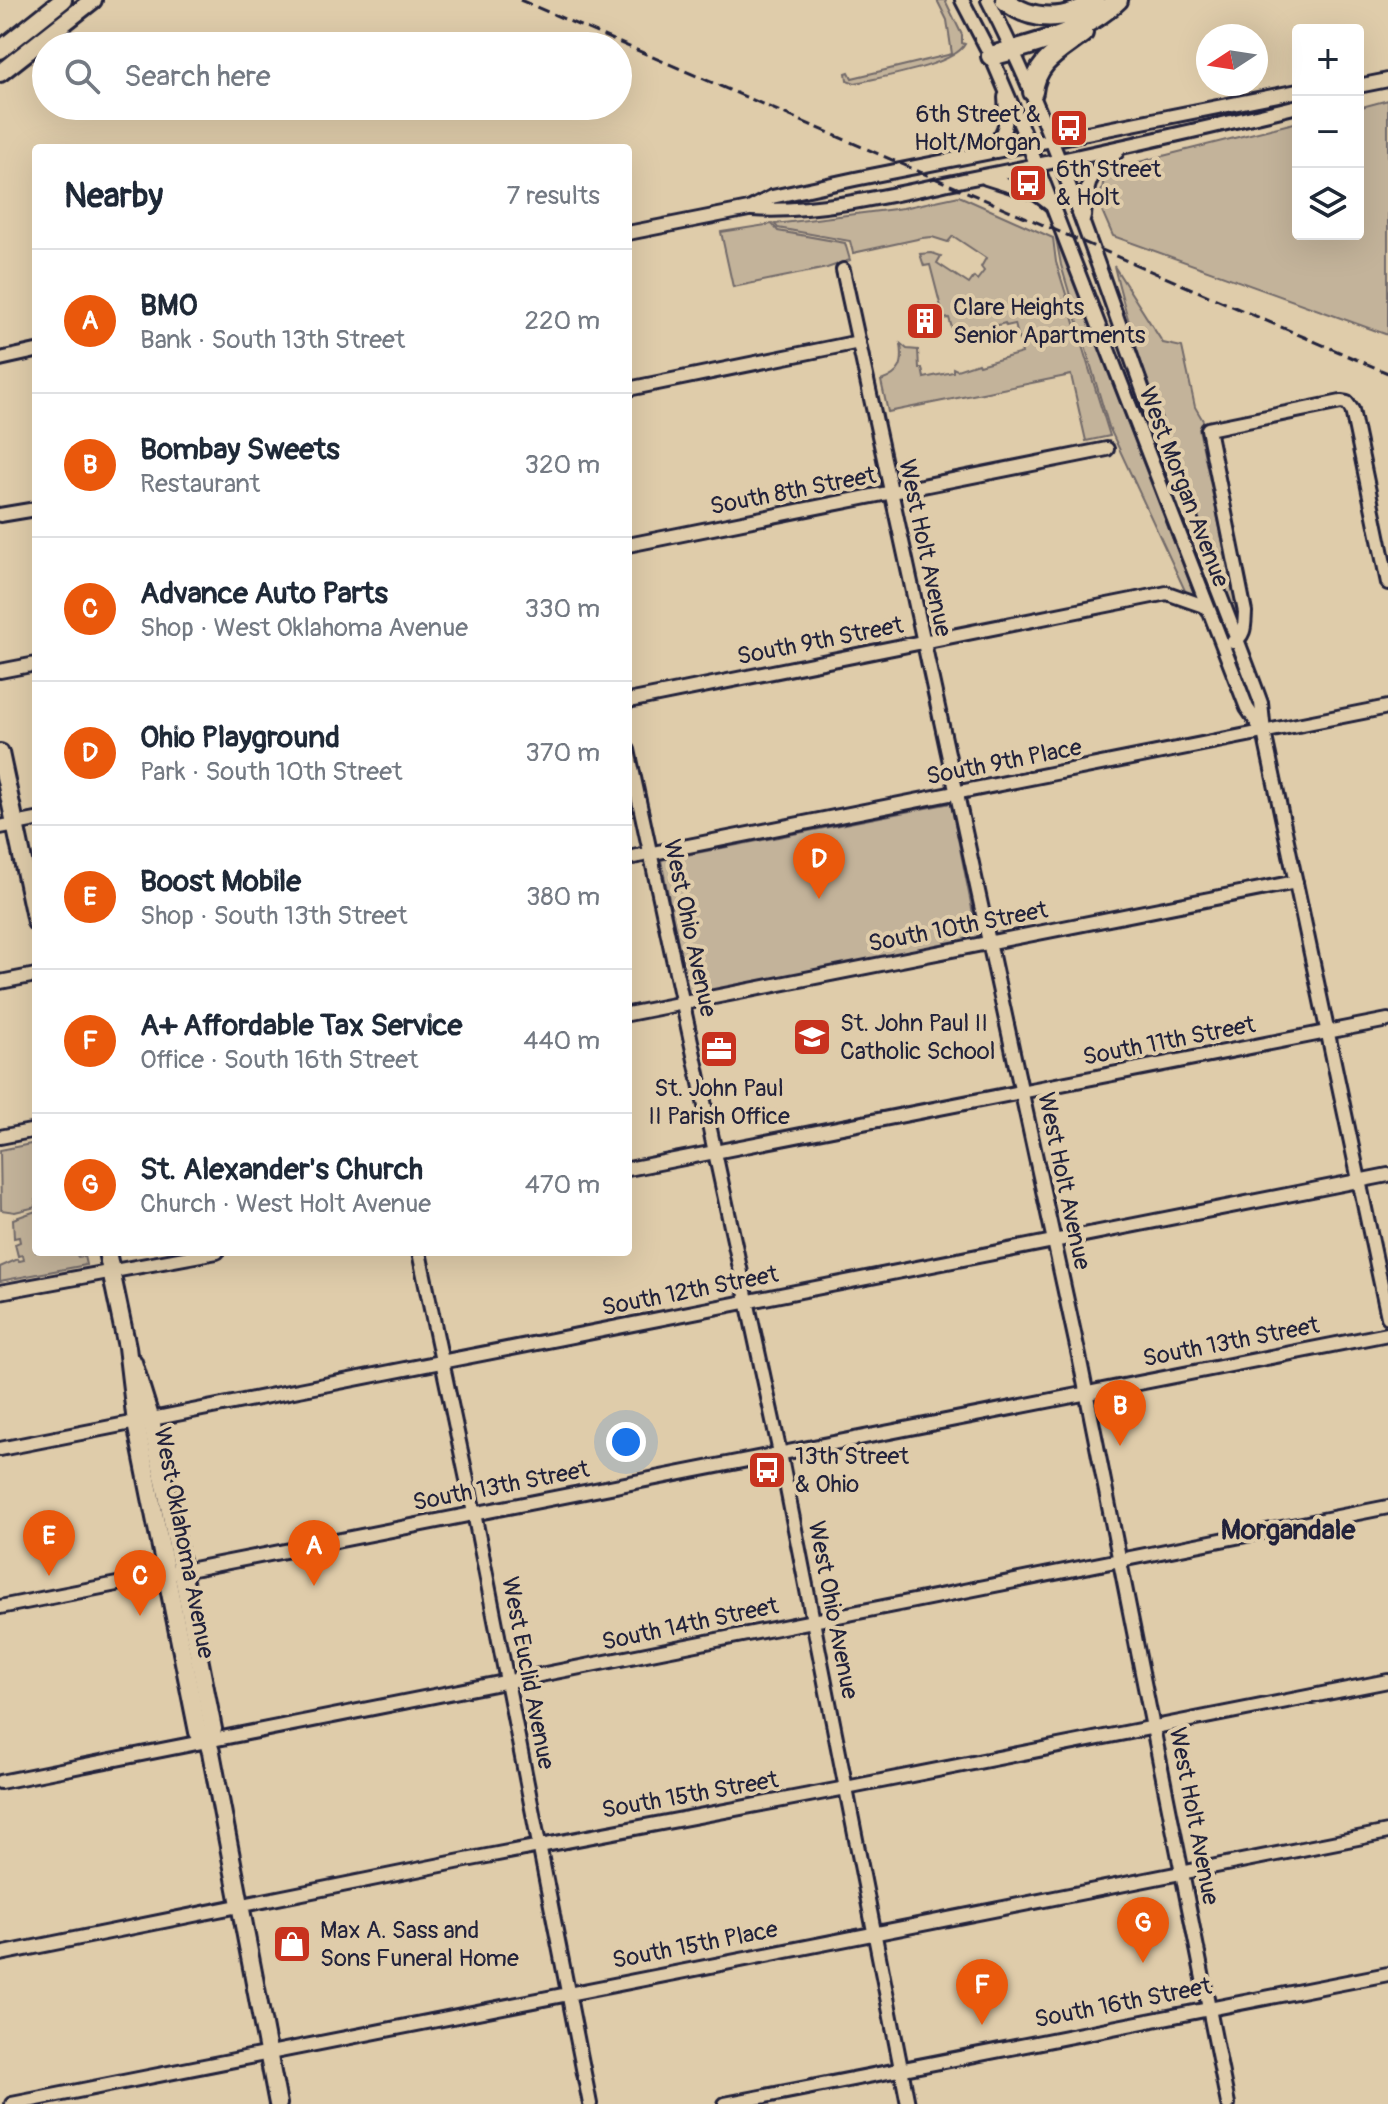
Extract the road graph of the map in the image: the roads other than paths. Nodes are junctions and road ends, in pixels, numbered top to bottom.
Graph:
1 (63, 0) edge
2 (93, 0) edge
3 (962, 0) edge
4 (988, 0) edge
5 (1005, 0) edge
6 (1106, 4) edge
7 (52, 32) edge
8 (32, 48) edge
9 (0, 50) edge
10 (1014, 50) junction
11 (991, 56) junction
12 (0, 73) edge
13 (1388, 80) edge
14 (1364, 85) edge
15 (1004, 86) junction
16 (1033, 92) junction
17 (1292, 92) edge
18 (1292, 107) edge
19 (1052, 140) junction
20 (1029, 145) junction
21 (1122, 148) junction
22 (977, 155) junction
23 (1060, 160) junction
24 (1037, 164) junction
25 (979, 177) junction
26 (1052, 205) junction
27 (749, 209) junction
28 (1084, 220) junction
29 (632, 232) edge
30 (843, 270) dead end
31 (859, 342) junction
32 (32, 352) edge
33 (0, 359) edge
34 (632, 388) edge
35 (1107, 449) dead end
36 (891, 494) junction
37 (32, 510) edge
38 (0, 515) edge
39 (632, 544) edge
40 (1388, 583) edge
41 (1207, 607) junction
42 (1238, 640) junction
43 (923, 642) junction
44 (1223, 646) junction
45 (32, 665) edge
46 (0, 671) edge
47 (632, 700) edge
48 (1388, 707) edge
49 (1264, 732) junction
50 (0, 753) edge
51 (632, 767) edge
52 (956, 794) junction
53 (32, 821) edge
54 (8, 826) edge
55 (652, 853) junction
56 (632, 857) edge
57 (1296, 882) junction
58 (32, 908) edge
59 (988, 943) junction
60 (32, 976) edge
61 (0, 982) edge
62 (684, 1003) junction
63 (632, 1013) edge
64 (1388, 1020) edge
65 (1328, 1032) junction
66 (1022, 1093) junction
67 (32, 1131) edge
68 (0, 1137) edge
69 (716, 1152) junction
70 (632, 1168) edge
71 (1388, 1175) edge
72 (1359, 1181) junction
73 (1054, 1240) junction
74 (108, 1256) edge
75 (195, 1256) edge
76 (420, 1256) edge
77 (111, 1271) junction
78 (0, 1292) edge
79 (747, 1303) junction
80 (1388, 1317) edge
81 (1388, 1334) edge
82 (442, 1363) junction
83 (1087, 1393) junction
84 (143, 1422) junction
85 (0, 1449) edge
86 (780, 1453) junction
87 (1388, 1507) edge
88 (474, 1513) junction
89 (1121, 1561) junction
90 (175, 1572) junction
91 (0, 1607) edge
92 (813, 1620) junction
93 (1388, 1681) edge
94 (508, 1682) junction
95 (1154, 1727) junction
96 (208, 1742) junction
97 (0, 1782) edge
98 (846, 1788) junction
99 (1388, 1832) edge
100 (540, 1846) junction
101 (1183, 1871) junction
102 (240, 1907) junction
103 (875, 1932) junction
104 (0, 1954) edge
105 (1388, 1974) edge
106 (568, 1993) junction
107 (1208, 2010) junction
108 (269, 2053) junction
109 (901, 2069) junction
110 (12, 2104) edge
111 (278, 2104) edge
112 (590, 2104) edge
113 (725, 2104) edge
114 (908, 2104) edge
115 (1228, 2104) edge

1 - 9 main road
2 - 7 main road
3 - 11 street
4 - 10 street
5 - 6 highway
6 - 10 highway
6 - 16 highway
8 - 12 main road
10 - 11 highway
10 - 16 street
11 - 15 street
13 - 14 street
15 - 20 street
15 - 22 street
16 - 19 street
17 - 19 street
18 - 21 street
19 - 20 street
19 - 23 street
20 - 22 street
20 - 24 street
21 - 23 street
21 - 28 street
22 - 27 street
23 - 24 street
23 - 28 street, West Morgan Avenue
24 - 25 street
24 - 26 street, West Morgan Avenue
25 - 26 street
25 - 27 street
26 - 41 street, West Morgan Avenue
27 - 29 street
28 - 42 street, West Morgan Avenue
30 - 31 street, West Holt Avenue
31 - 34 street
31 - 36 street, West Holt Avenue
32 - 33 street
35 - 36 street, South 8th Street
36 - 39 street, South 8th Street
36 - 43 street, West Holt Avenue
37 - 38 street
40 - 42 street
41 - 43 street, South 9th Street
41 - 44 street, West Morgan Avenue
42 - 44 street
42 - 49 street, West Morgan Avenue
43 - 47 street, South 9th Street
43 - 52 street, West Holt Avenue
44 - 49 street, West Morgan Avenue
45 - 46 street
48 - 49 street, South 9th Place
49 - 52 street, South 9th Place
49 - 57 street, West Morgan Avenue
50 - 54 main road
51 - 55 street, West Ohio Avenue
52 - 55 street, South 9th Place
52 - 59 street, West Holt Avenue
53 - 54 street
54 - 58 main road
55 - 56 street, South 9th Place
55 - 62 street, West Ohio Avenue
57 - 59 street, South 10th Street
57 - 65 street, West Morgan Avenue
59 - 62 street, South 10th Street
59 - 66 street, West Holt Avenue
60 - 61 street
62 - 63 street, South 10th Street
62 - 69 street, West Ohio Avenue
64 - 65 street, South 11th Street
65 - 66 street, South 11th Street
65 - 72 street, West Morgan Avenue
66 - 69 street, South 11th Street
66 - 73 street, West Holt Avenue
67 - 68 street
69 - 70 street, South 11th Street
69 - 79 street, West Ohio Avenue
71 - 72 street, South 12th Street
72 - 73 street, South 12th Street
72 - 80 street, West Morgan Avenue
73 - 79 street, South 12th Street
73 - 83 street, West Holt Avenue
74 - 77 main road, West Oklahoma Avenue
75 - 77 street
76 - 82 street, West Euclid Avenue
77 - 78 street
77 - 84 main road, West Oklahoma Avenue
79 - 82 street, South 12th Street
79 - 86 street, West Ohio Avenue
81 - 83 street, South 13th Street
82 - 84 street, South 12th Street
82 - 88 street, West Euclid Avenue
83 - 86 street, South 13th Street
83 - 89 street, West Holt Avenue
84 - 85 street, South 12th Street
84 - 90 main road, West Oklahoma Avenue
86 - 88 street, South 13th Street
86 - 92 street, West Ohio Avenue
87 - 89 street, South 14th Street
88 - 90 street, South 13th Street
88 - 94 street, West Euclid Avenue
89 - 92 street, South 14th Street
89 - 95 street, West Holt Avenue
90 - 91 street, South 13th Street
90 - 96 main road, West Oklahoma Avenue
92 - 94 street, South 14th Street
92 - 98 street, West Ohio Avenue
93 - 95 street, South 15th Street
94 - 96 street, South 14th Street
94 - 100 street, West Euclid Avenue
95 - 98 street, South 15th Street
95 - 101 street, West Holt Avenue
96 - 97 street, South 14th Street
96 - 102 main road, West Oklahoma Avenue
98 - 100 street, South 15th Street
98 - 103 street, West Ohio Avenue
99 - 101 street, South 15th Place
100 - 102 street, South 15th Street
100 - 106 street, West Euclid Avenue
101 - 103 street, South 15th Place
101 - 107 street, West Holt Avenue
102 - 104 street, South 15th Street
102 - 108 main road, West Oklahoma Avenue
103 - 106 street, South 15th Place
103 - 109 street, West Ohio Avenue
105 - 107 street, South 16th Street
106 - 108 street, South 15th Place
106 - 112 street, West Euclid Avenue
107 - 109 street, South 16th Street
107 - 115 street, West Holt Avenue
108 - 110 street, South 15th Place
108 - 111 main road, West Oklahoma Avenue
109 - 113 street, South 16th Street
109 - 114 street, West Ohio Avenue

